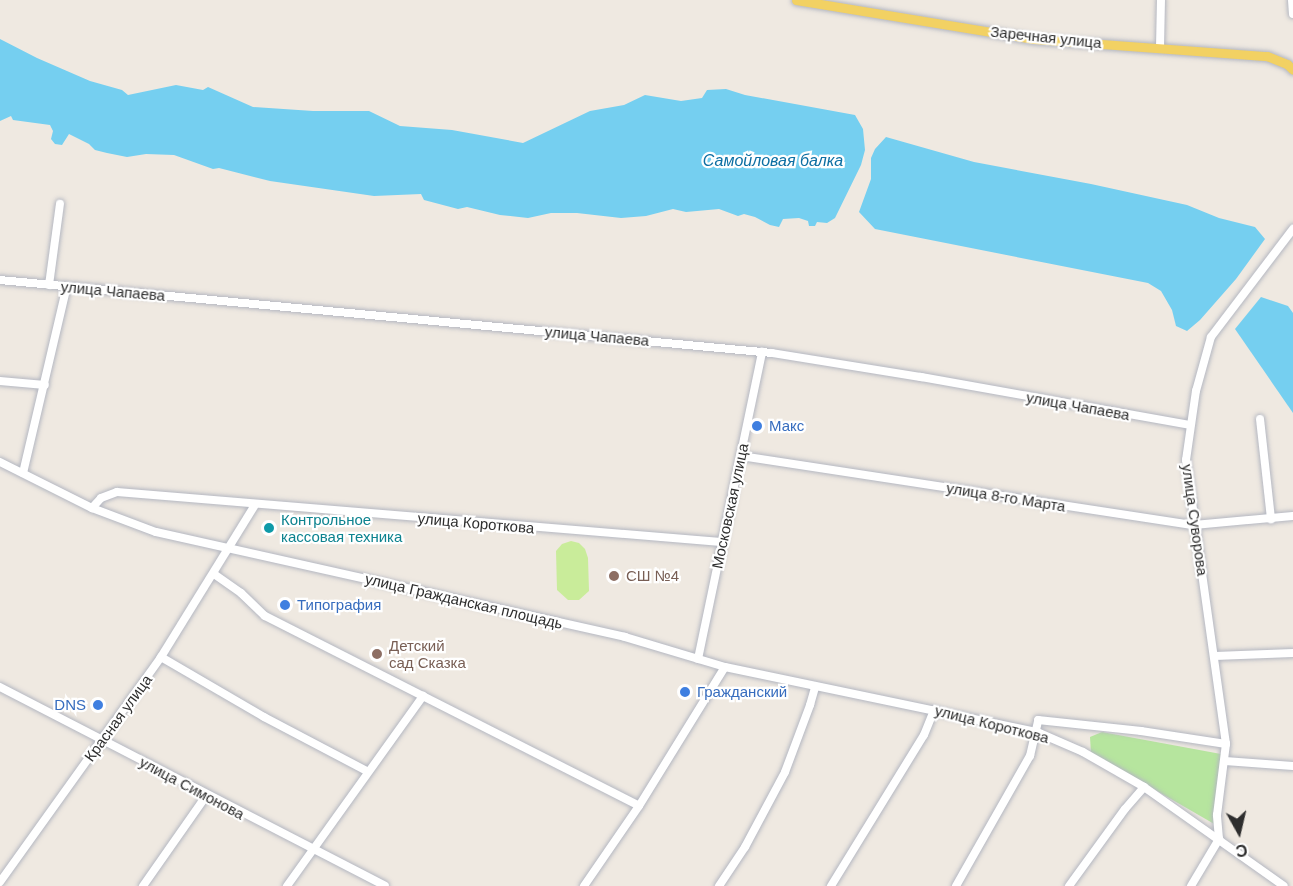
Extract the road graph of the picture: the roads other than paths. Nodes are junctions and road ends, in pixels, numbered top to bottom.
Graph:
1 (796, 0) edge
2 (1161, 0) edge
3 (1292, 0) edge
4 (1293, 14) edge
5 (1160, 48) junction
6 (1293, 70) edge
7 (60, 204) dead end
8 (1293, 229) edge
9 (0, 280) edge
10 (49, 285) junction
11 (67, 286) junction
12 (762, 352) junction
13 (0, 381) edge
14 (45, 385) junction
15 (1260, 419) dead end
16 (1190, 426) junction
17 (741, 456) junction
18 (0, 462) edge
19 (23, 473) junction
20 (255, 505) junction
21 (92, 508) junction
22 (1293, 516) edge
23 (1271, 519) junction
24 (1194, 525) junction
25 (721, 542) junction
26 (228, 549) junction
27 (214, 574) junction
28 (1293, 653) edge
29 (1215, 656) junction
30 (161, 657) junction
31 (698, 659) junction
32 (725, 667) junction
33 (0, 687) edge
34 (815, 687) junction
35 (423, 696) junction
36 (934, 710) junction
37 (1038, 732) junction
38 (104, 739) junction
39 (1226, 744) junction
40 (1226, 761) junction
41 (1293, 766) edge
42 (367, 771) junction
43 (1144, 787) junction
44 (206, 796) junction
45 (639, 806) junction
46 (1219, 839) junction
47 (313, 851) junction
48 (0, 882) edge
49 (143, 886) edge
50 (287, 886) edge
51 (385, 886) edge
52 (584, 886) edge
53 (719, 886) edge
54 (831, 886) edge
55 (956, 886) edge
56 (1069, 886) edge
57 (1191, 886) edge
58 (1284, 886) edge

1 - 5 main road, Заречная улица
2 - 5 street
3 - 4 street
5 - 6 main road, Заречная улица
7 - 10 street
8 - 16 street, улица Суворова
9 - 10 street, улица Чапаева
10 - 11 street, улица Чапаева
11 - 12 street, улица Чапаева
11 - 14 street
12 - 16 street, улица Чапаева
12 - 17 street, Московская улица
13 - 14 street
14 - 19 street
15 - 23 street
16 - 24 street, улица Суворова
17 - 24 street, улица 8-го Марта
17 - 25 street, Московская улица
18 - 19 street
19 - 21 street
20 - 21 street, улица Короткова
20 - 25 street, улица Короткова
20 - 26 street, Красная улица
21 - 26 street
22 - 23 street, улица 8-го Марта
23 - 24 street, улица 8-го Марта
24 - 29 street, улица Суворова
25 - 31 street, Московская улица
26 - 27 street, Красная улица
26 - 31 street, улица Гражданская площадь
27 - 30 street, Красная улица
27 - 35 street
28 - 29 street
29 - 39 street, улица Суворова
30 - 38 street, Красная улица
30 - 42 street
31 - 32 street, улица Короткова
32 - 34 street, улица Короткова
32 - 45 street
33 - 38 street, улица Симонова
34 - 36 street, улица Короткова
34 - 53 street
35 - 42 street
35 - 45 street
36 - 37 street, улица Короткова
36 - 54 street
37 - 39 street
37 - 43 street, улица Короткова
37 - 55 street
38 - 44 street, улица Симонова
38 - 48 street, Красная улица
39 - 40 street, улица Суворова
40 - 41 street
40 - 46 street, улица Суворова
42 - 47 street
43 - 46 street, улица Короткова
43 - 56 street
44 - 47 street, улица Симонова
44 - 49 street
45 - 52 street
46 - 57 street
46 - 58 street, улица Короткова
47 - 50 street
47 - 51 street, улица Симонова

